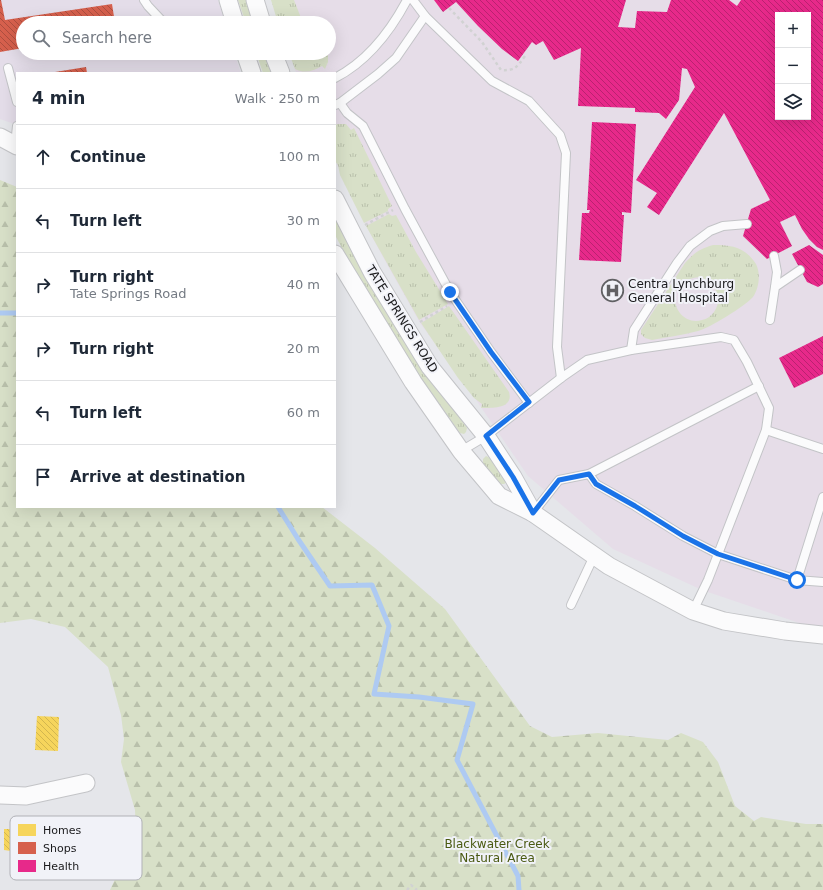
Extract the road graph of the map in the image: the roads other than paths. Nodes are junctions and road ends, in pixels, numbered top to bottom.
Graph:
1 (144, 0) edge
2 (228, 0) edge
3 (255, 0) edge
4 (407, 0) edge
5 (413, 0) edge
6 (157, 16) edge
7 (233, 16) edge
8 (260, 16) edge
9 (425, 16) junction
10 (247, 60) edge
11 (276, 60) edge
12 (8, 68) dead end
13 (252, 72) edge
14 (281, 72) edge
15 (336, 77) edge
16 (16, 98) edge
17 (338, 104) edge
18 (0, 137) edge
19 (16, 145) edge
20 (336, 201) edge
21 (747, 224) dead end
22 (336, 256) edge
23 (774, 256) dead end
24 (800, 270) dead end
25 (775, 286) junction
26 (770, 320) dead end
27 (630, 350) junction
28 (561, 378) junction
29 (759, 386) junction
30 (529, 402) junction
31 (766, 430) junction
32 (486, 436) junction
33 (823, 449) edge
34 (461, 451) junction
35 (589, 474) junction
36 (823, 497) edge
37 (533, 513) junction
38 (718, 554) junction
39 (594, 556) junction
40 (797, 580) junction
41 (823, 582) edge
42 (571, 605) dead end
43 (693, 611) junction
44 (823, 635) edge
45 (86, 783) dead end
46 (0, 795) edge

1 - 6 lane
2 - 7 street
3 - 8 street
4 - 15 lane
5 - 9 lane
9 - 17 lane
9 - 28 lane
10 - 13 street
11 - 14 street
12 - 16 lane
17 - 30 lane
18 - 19 street
20 - 32 street, TATE SPRINGS ROAD
21 - 27 lane
22 - 34 street, TATE SPRINGS ROAD
23 - 25 lane
24 - 25 lane
25 - 26 lane
27 - 28 lane
27 - 29 lane
28 - 30 lane
29 - 31 lane
29 - 35 lane
30 - 32 lane
31 - 33 lane
31 - 38 lane
32 - 34 lane
32 - 37 street, TATE SPRINGS ROAD
34 - 37 street, TATE SPRINGS ROAD
35 - 37 lane
35 - 38 lane
36 - 40 lane
37 - 39 street, TATE SPRINGS ROAD
38 - 40 lane
38 - 43 lane
39 - 42 lane
39 - 43 street, TATE SPRINGS ROAD
40 - 41 lane
43 - 44 street, TATE SPRINGS ROAD
45 - 46 street

